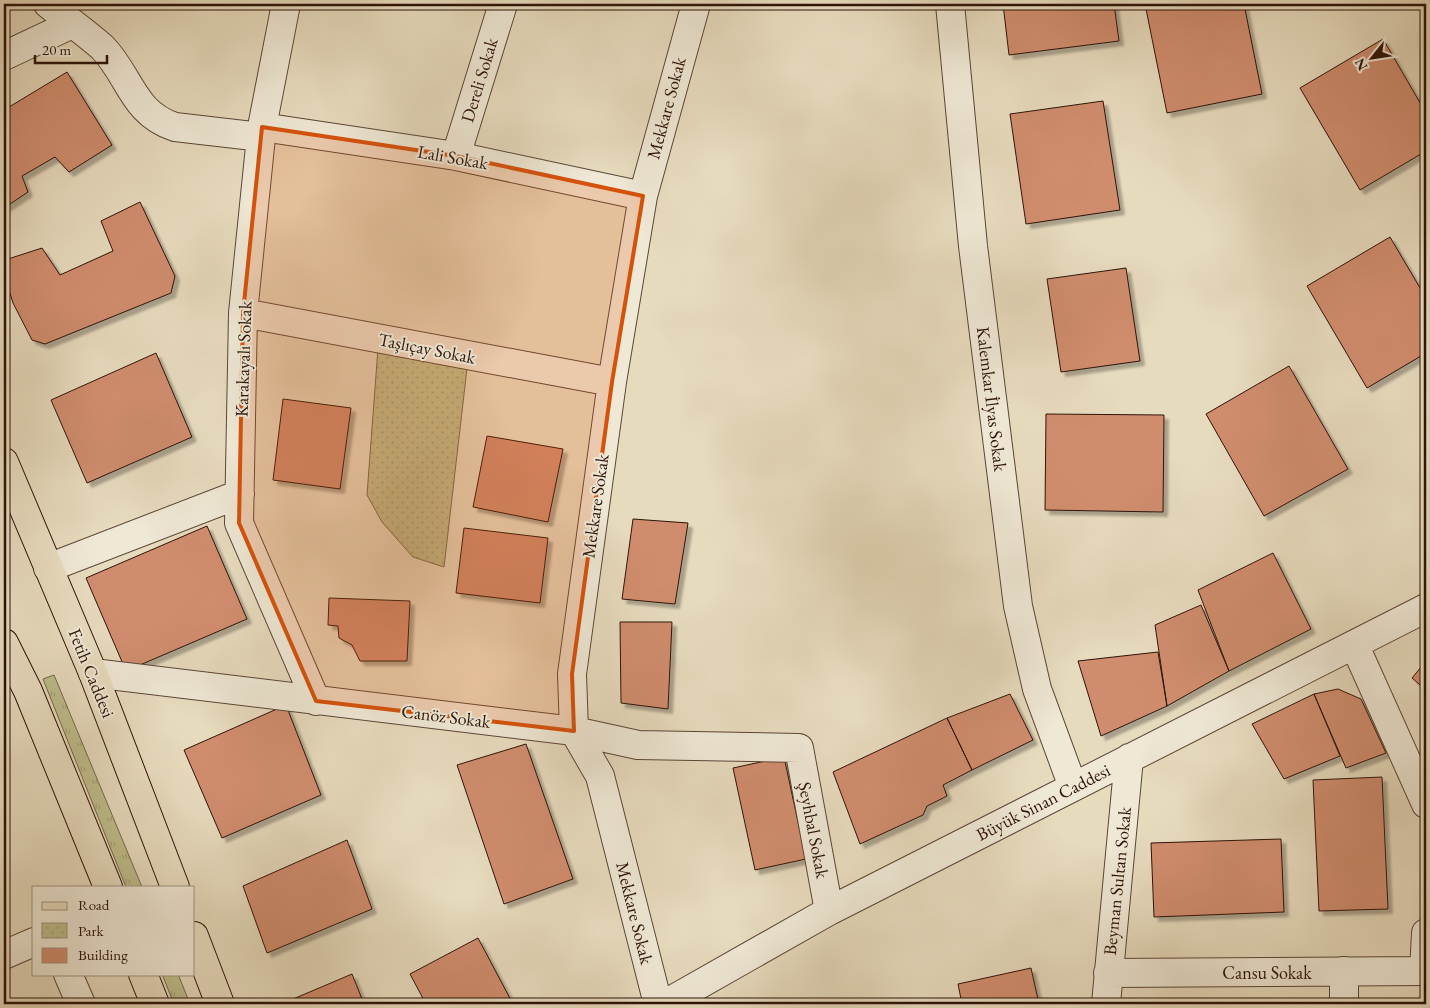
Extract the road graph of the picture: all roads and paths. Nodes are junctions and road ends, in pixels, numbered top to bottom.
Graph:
1 (48, 4) edge
2 (286, 4) edge
3 (503, 4) edge
4 (696, 4) edge
5 (950, 4) edge
6 (72, 24) junction
7 (4, 56) edge
8 (262, 132) junction
9 (456, 156) junction
10 (643, 196) junction
11 (243, 313) junction
12 (612, 382) junction
13 (4, 462) edge
14 (240, 494) junction
15 (48, 568) junction
16 (1426, 608) edge
17 (4, 643) edge
18 (1355, 646) junction
19 (93, 672) junction
20 (316, 701) junction
21 (574, 731) junction
22 (799, 748) joint
23 (1129, 758) junction
24 (1073, 787) junction
25 (1426, 804) edge
26 (108, 886) edge
27 (175, 886) edge
28 (829, 911) junction
29 (1426, 933) edge
30 (195, 939) edge
31 (32, 943) edge
32 (4, 955) edge
33 (1344, 971) junction
34 (1425, 971) edge
35 (1108, 973) junction
36 (69, 976) edge
37 (144, 976) edge
38 (81, 1004) edge
39 (155, 1004) edge
40 (220, 1004) edge
41 (658, 1004) edge
42 (665, 1004) edge
43 (1106, 1004) edge
44 (1344, 1004) edge

1 - 6 street, Lali Sokak
2 - 8 street, Karakayalı Sokak
3 - 9 street, Dereli Sokak
4 - 10 street, Mekkare Sokak
5 - 24 street, Kalemkar İlyas Sokak
6 - 7 street
6 - 8 street, Lali Sokak
8 - 9 street, Lali Sokak
8 - 11 street, Karakayalı Sokak
9 - 10 street, Lali Sokak
10 - 12 street, Mekkare Sokak
11 - 12 street, Taşlıçay Sokak
11 - 14 street, Karakayalı Sokak
12 - 21 street, Mekkare Sokak
13 - 15 main road, Fetih Caddesi
14 - 15 street
14 - 20 street, Karakayalı Sokak
15 - 19 main road, Fetih Caddesi
16 - 18 street, Büyük Sinan Caddesi
17 - 26 main road
18 - 23 street, Büyük Sinan Caddesi
18 - 25 street
19 - 20 street, Canöz Sokak
19 - 27 main road, Fetih Caddesi
20 - 21 street, Canöz Sokak
21 - 22 street, Canöz Sokak
21 - 41 street, Mekkare Sokak
22 - 28 street, Şeyhbal Sokak
23 - 24 street, Büyük Sinan Caddesi
23 - 35 street, Beyman Sultan Sokak
24 - 28 street, Büyük Sinan Caddesi
28 - 42 street, Büyük Sinan Caddesi
29 - 34 street
30 - 40 main road
31 - 32 street
33 - 34 street, Cansu Sokak
33 - 35 street, Cansu Sokak
33 - 44 street
35 - 43 street, Beyman Sultan Sokak
36 - 38 street
37 - 39 main road

